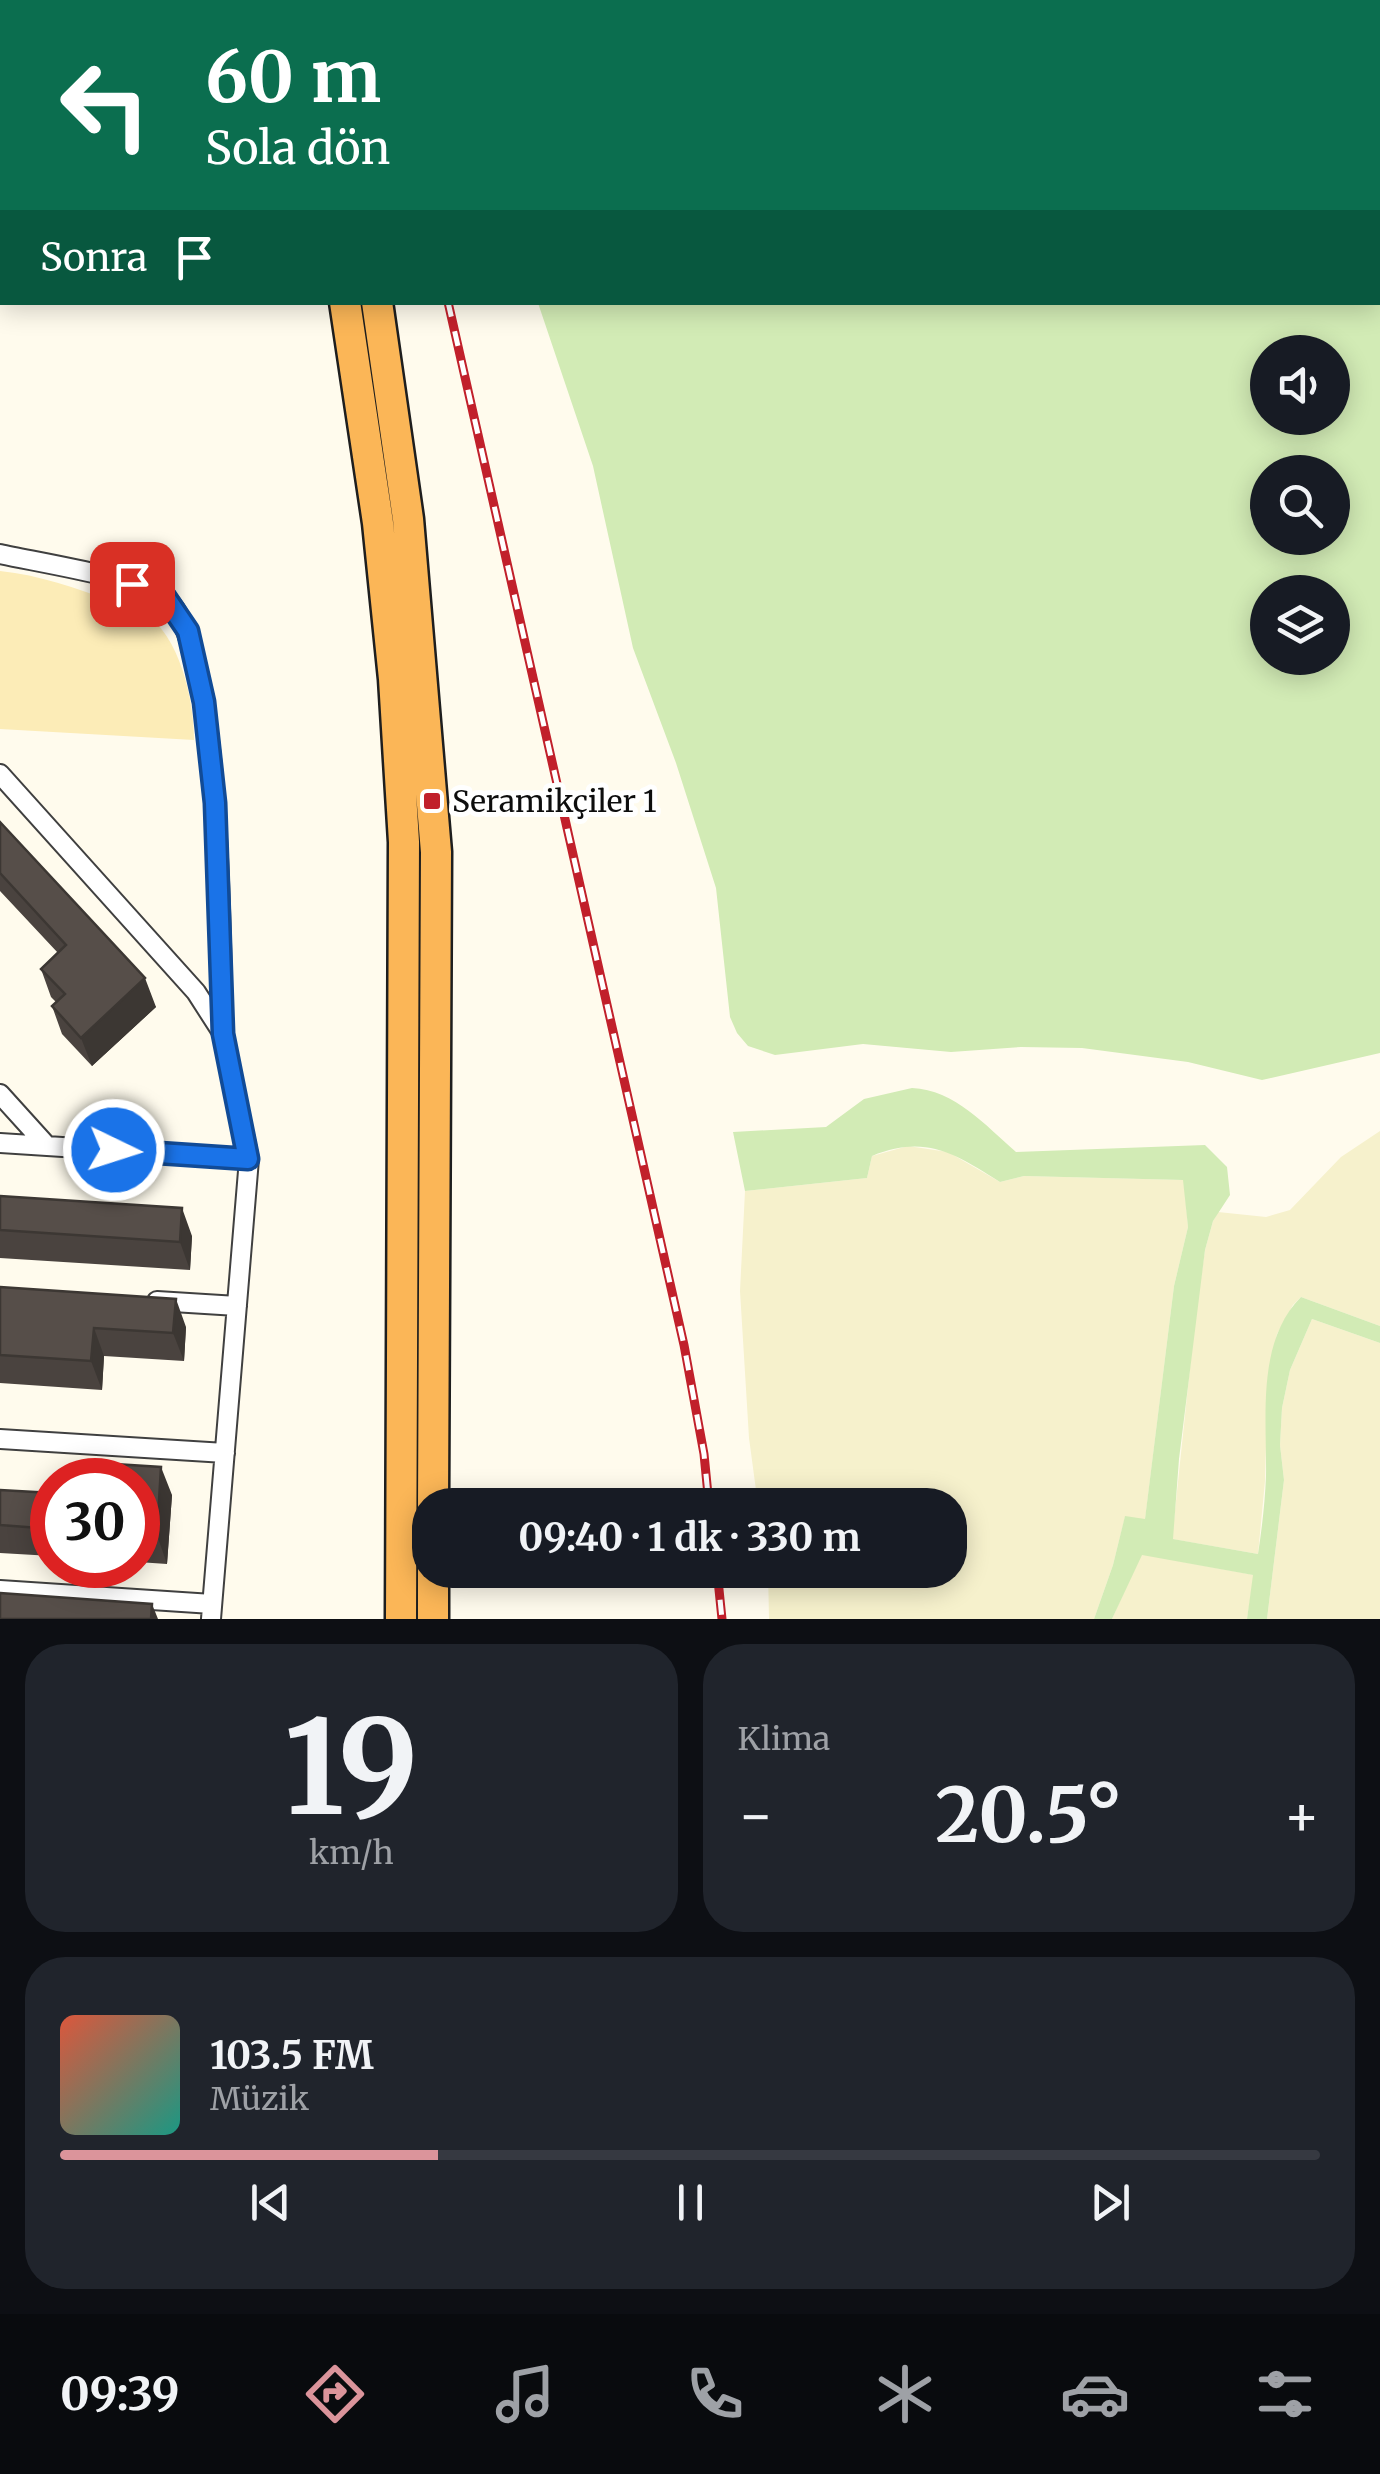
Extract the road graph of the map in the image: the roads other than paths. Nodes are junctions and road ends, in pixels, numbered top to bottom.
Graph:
1 (345, 305) edge
2 (376, 305) edge
3 (0, 554) edge
4 (0, 774) edge
5 (223, 1034) junction
6 (0, 1094) edge
7 (0, 1143) edge
8 (47, 1146) junction
9 (248, 1159) junction
10 (138, 1300) edge
11 (236, 1306) junction
12 (0, 1439) edge
13 (224, 1454) junction
14 (433, 1488) edge
15 (433, 1588) edge
16 (0, 1590) edge
17 (212, 1612) edge
18 (401, 1619) edge
19 (433, 1619) edge

1 - 18 highway
2 - 14 highway
3 - 5 street
4 - 5 street
5 - 9 street
6 - 8 street
7 - 8 street
8 - 9 street
9 - 11 street
10 - 11 street
11 - 13 street
12 - 13 street
13 - 17 street
15 - 19 highway
16 - 17 street

